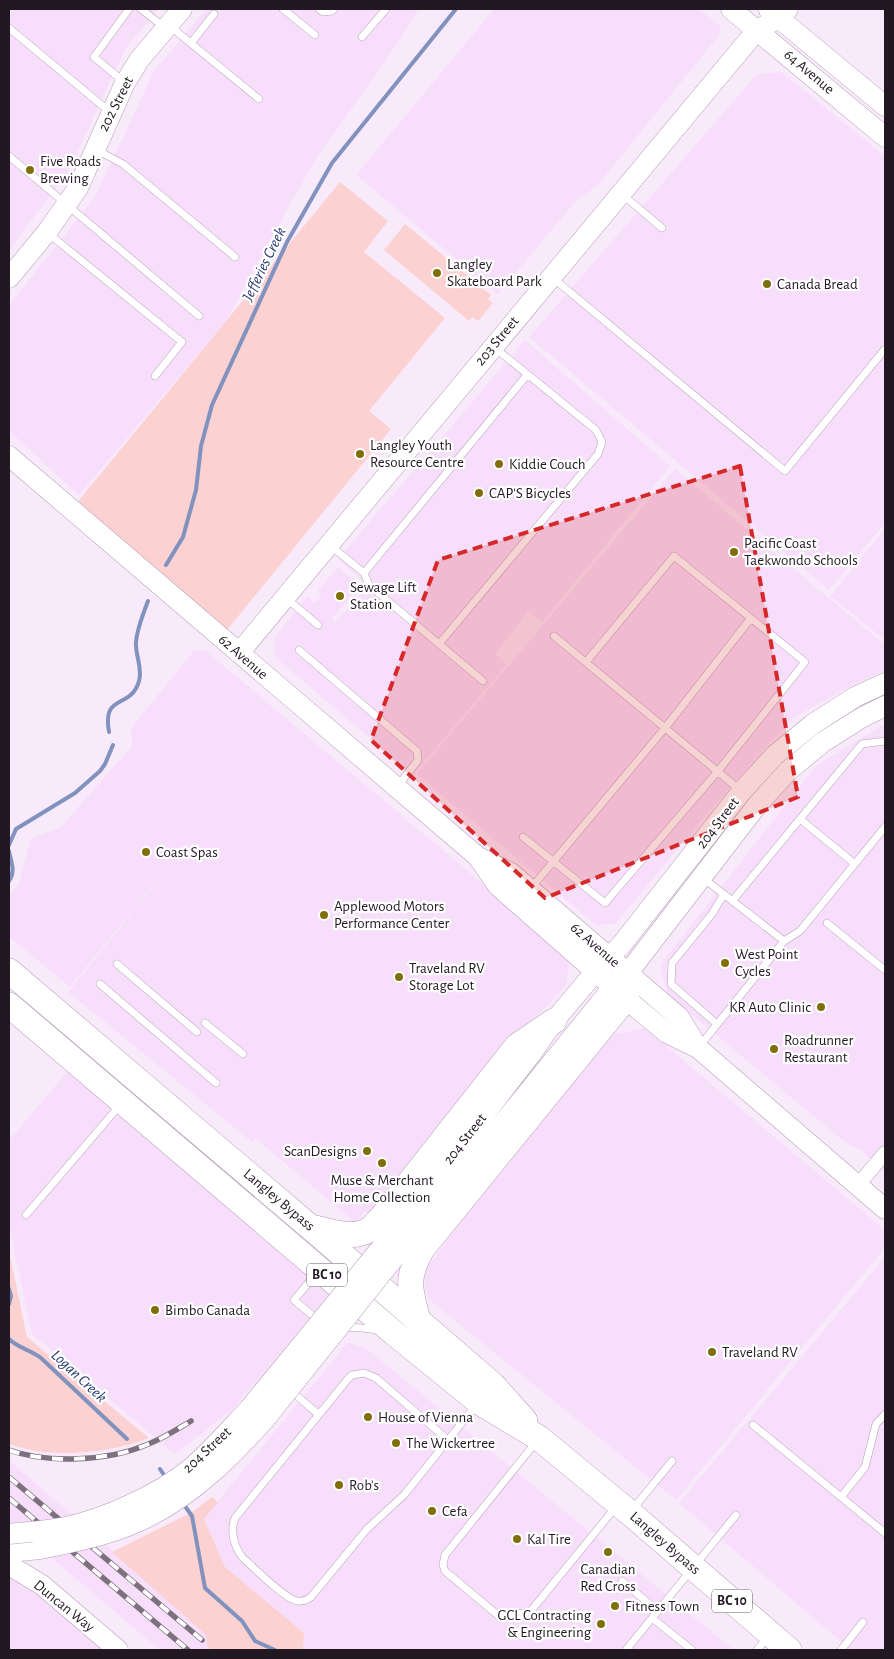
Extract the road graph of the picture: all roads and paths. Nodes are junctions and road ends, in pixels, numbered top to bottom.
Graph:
1 (130, 9) edge
2 (141, 9) edge
3 (182, 9) edge
4 (283, 9) edge
5 (319, 9) edge
6 (334, 9) edge
7 (386, 9) edge
8 (732, 9) edge
9 (774, 11) edge
10 (214, 14) dead end
11 (167, 27) junction
12 (9, 28) edge
13 (757, 30) junction
14 (315, 35) dead end
15 (362, 37) dead end
16 (190, 43) junction
17 (125, 83) junction
18 (260, 99) dead end
19 (885, 106) edge
20 (111, 112) junction
21 (885, 137) edge
22 (95, 148) junction
23 (9, 156) edge
24 (620, 193) junction
25 (66, 204) junction
26 (662, 228) dead end
27 (47, 232) junction
28 (235, 257) dead end
29 (551, 276) junction
30 (9, 278) edge
31 (198, 316) dead end
32 (493, 346) junction
33 (885, 349) edge
34 (528, 375) junction
35 (155, 376) dead end
36 (9, 456) edge
37 (329, 544) junction
38 (364, 573) junction
39 (285, 597) junction
40 (751, 618) junction
41 (318, 625) dead end
42 (554, 636) dead end
43 (439, 644) junction
44 (299, 650) dead end
45 (239, 653) junction
46 (586, 662) junction
47 (483, 681) dead end
48 (885, 683) edge
49 (885, 706) edge
50 (665, 728) junction
51 (885, 741) edge
52 (718, 771) junction
53 (397, 788) junction
54 (750, 798) junction
55 (800, 819) junction
56 (885, 827) edge
57 (524, 837) dead end
58 (478, 857) junction
59 (553, 862) junction
60 (855, 864) junction
61 (701, 877) junction
62 (530, 889) junction
63 (724, 894) junction
64 (733, 900) junction
65 (827, 923) dead end
66 (784, 941) junction
67 (117, 964) dead end
68 (885, 970) edge
69 (9, 972) edge
70 (596, 972) junction
71 (619, 979) junction
72 (100, 984) dead end
73 (17, 1003) edge
74 (554, 1021) junction
75 (205, 1022) dead end
76 (717, 1024) junction
77 (197, 1032) dead end
78 (698, 1048) junction
79 (242, 1054) dead end
80 (216, 1083) dead end
81 (122, 1102) junction
82 (885, 1153) edge
83 (858, 1185) junction
84 (885, 1209) edge
85 (26, 1215) dead end
86 (309, 1226) junction
87 (387, 1253) junction
88 (320, 1269) junction
89 (418, 1320) junction
90 (326, 1327) junction
91 (394, 1333) junction
92 (479, 1402) junction
93 (318, 1414) junction
94 (885, 1414) edge
95 (753, 1425) dead end
96 (539, 1438) junction
97 (448, 1440) junction
98 (672, 1460) dead end
99 (841, 1497) junction
100 (624, 1508) junction
101 (736, 1515) dead end
102 (885, 1533) edge
103 (9, 1534) edge
104 (9, 1552) edge
105 (9, 1565) edge
106 (693, 1568) junction
107 (622, 1581) dead end
108 (658, 1611) junction
109 (652, 1618) junction
110 (863, 1622) dead end
111 (764, 1642) edge
112 (118, 1650) edge
113 (626, 1650) edge
114 (692, 1650) edge
115 (790, 1650) edge
116 (841, 1650) edge

1 - 17 lane
2 - 11 lane
3 - 11 main road, 202 Street
4 - 14 lane
5 - 6 lane
7 - 15 lane
8 - 13 main road, 64 Avenue
9 - 13 main road, 203 Street
9 - 19 main road, 64 Avenue
10 - 16 lane
11 - 16 lane
11 - 17 main road, 202 Street
12 - 20 lane
13 - 21 main road, 64 Avenue
13 - 24 main road, 203 Street
16 - 18 lane
17 - 20 main road, 202 Street
20 - 22 main road, 202 Street
22 - 25 main road, 202 Street
22 - 28 lane
23 - 25 lane
24 - 26 lane
24 - 29 main road, 203 Street
25 - 27 main road, 202 Street
25 - 31 lane
27 - 30 main road, 202 Street
27 - 35 lane
29 - 32 main road, 203 Street
29 - 33 lane
32 - 34 lane
32 - 37 main road, 203 Street
34 - 38 lane
34 - 43 lane
36 - 45 main road, 62 Avenue
37 - 38 lane
37 - 39 main road, 203 Street
38 - 43 lane
39 - 41 lane
39 - 45 main road, 203 Street
40 - 46 lane
40 - 50 lane
40 - 52 lane
42 - 46 lane
43 - 47 lane
44 - 53 lane
45 - 53 main road, 62 Avenue
46 - 50 lane
48 - 54 main road, 204 Street
49 - 54 main road, 204 Street
50 - 52 lane
50 - 59 lane
51 - 55 lane
52 - 54 lane
52 - 59 lane
53 - 58 main road, 62 Avenue
54 - 61 main road, 204 Street
54 - 71 main road, 204 Street
55 - 60 lane
55 - 64 lane
56 - 60 lane
57 - 59 lane
58 - 62 main road, 62 Avenue
58 - 70 main road, 62 Avenue
59 - 62 lane
60 - 66 lane
61 - 63 lane
61 - 71 main road, 204 Street
62 - 71 main road, 62 Avenue
63 - 64 lane
63 - 76 lane
64 - 66 lane
65 - 68 lane
66 - 76 lane
67 - 77 lane
69 - 73 highway, Langley Bypass / BC 10
70 - 71 main road, 204 Street
70 - 74 main road, 204 Street
71 - 78 main road, 62 Avenue
71 - 87 main road, 204 Street
71 - 89 highway
72 - 80 lane
73 - 81 highway, Langley Bypass / BC 10
73 - 86 highway, Langley Bypass / BC 10
74 - 86 highway
74 - 87 main road, 204 Street
75 - 79 lane
76 - 78 lane
78 - 83 main road, 62 Avenue
81 - 85 lane
81 - 88 highway, Langley Bypass / BC 10
82 - 83 street
83 - 84 main road, 62 Avenue
86 - 89 highway, Langley Bypass / BC 10
87 - 103 main road, 204 Street, bridge
87 - 104 main road, 204 Street, bridge
88 - 90 lane
88 - 91 highway, Langley Bypass / BC 10
89 - 96 highway, Langley Bypass / BC 10
90 - 91 lane
90 - 93 lane
91 - 92 highway, Langley Bypass / BC 10
92 - 96 highway, Langley Bypass / BC 10
92 - 97 lane
93 - 97 lane
93 - 97 lane
94 - 99 lane
95 - 99 lane
96 - 100 highway, Langley Bypass / BC 10
96 - 100 lane
98 - 100 lane
99 - 102 lane
100 - 106 highway, Langley Bypass / BC 10
101 - 106 lane
105 - 112 main road, Duncan Way
106 - 108 lane
106 - 111 highway, Langley Bypass / BC 10
107 - 108 lane
108 - 109 lane
109 - 113 lane
109 - 114 lane
110 - 116 lane
111 - 115 highway, Langley Bypass / BC 10

